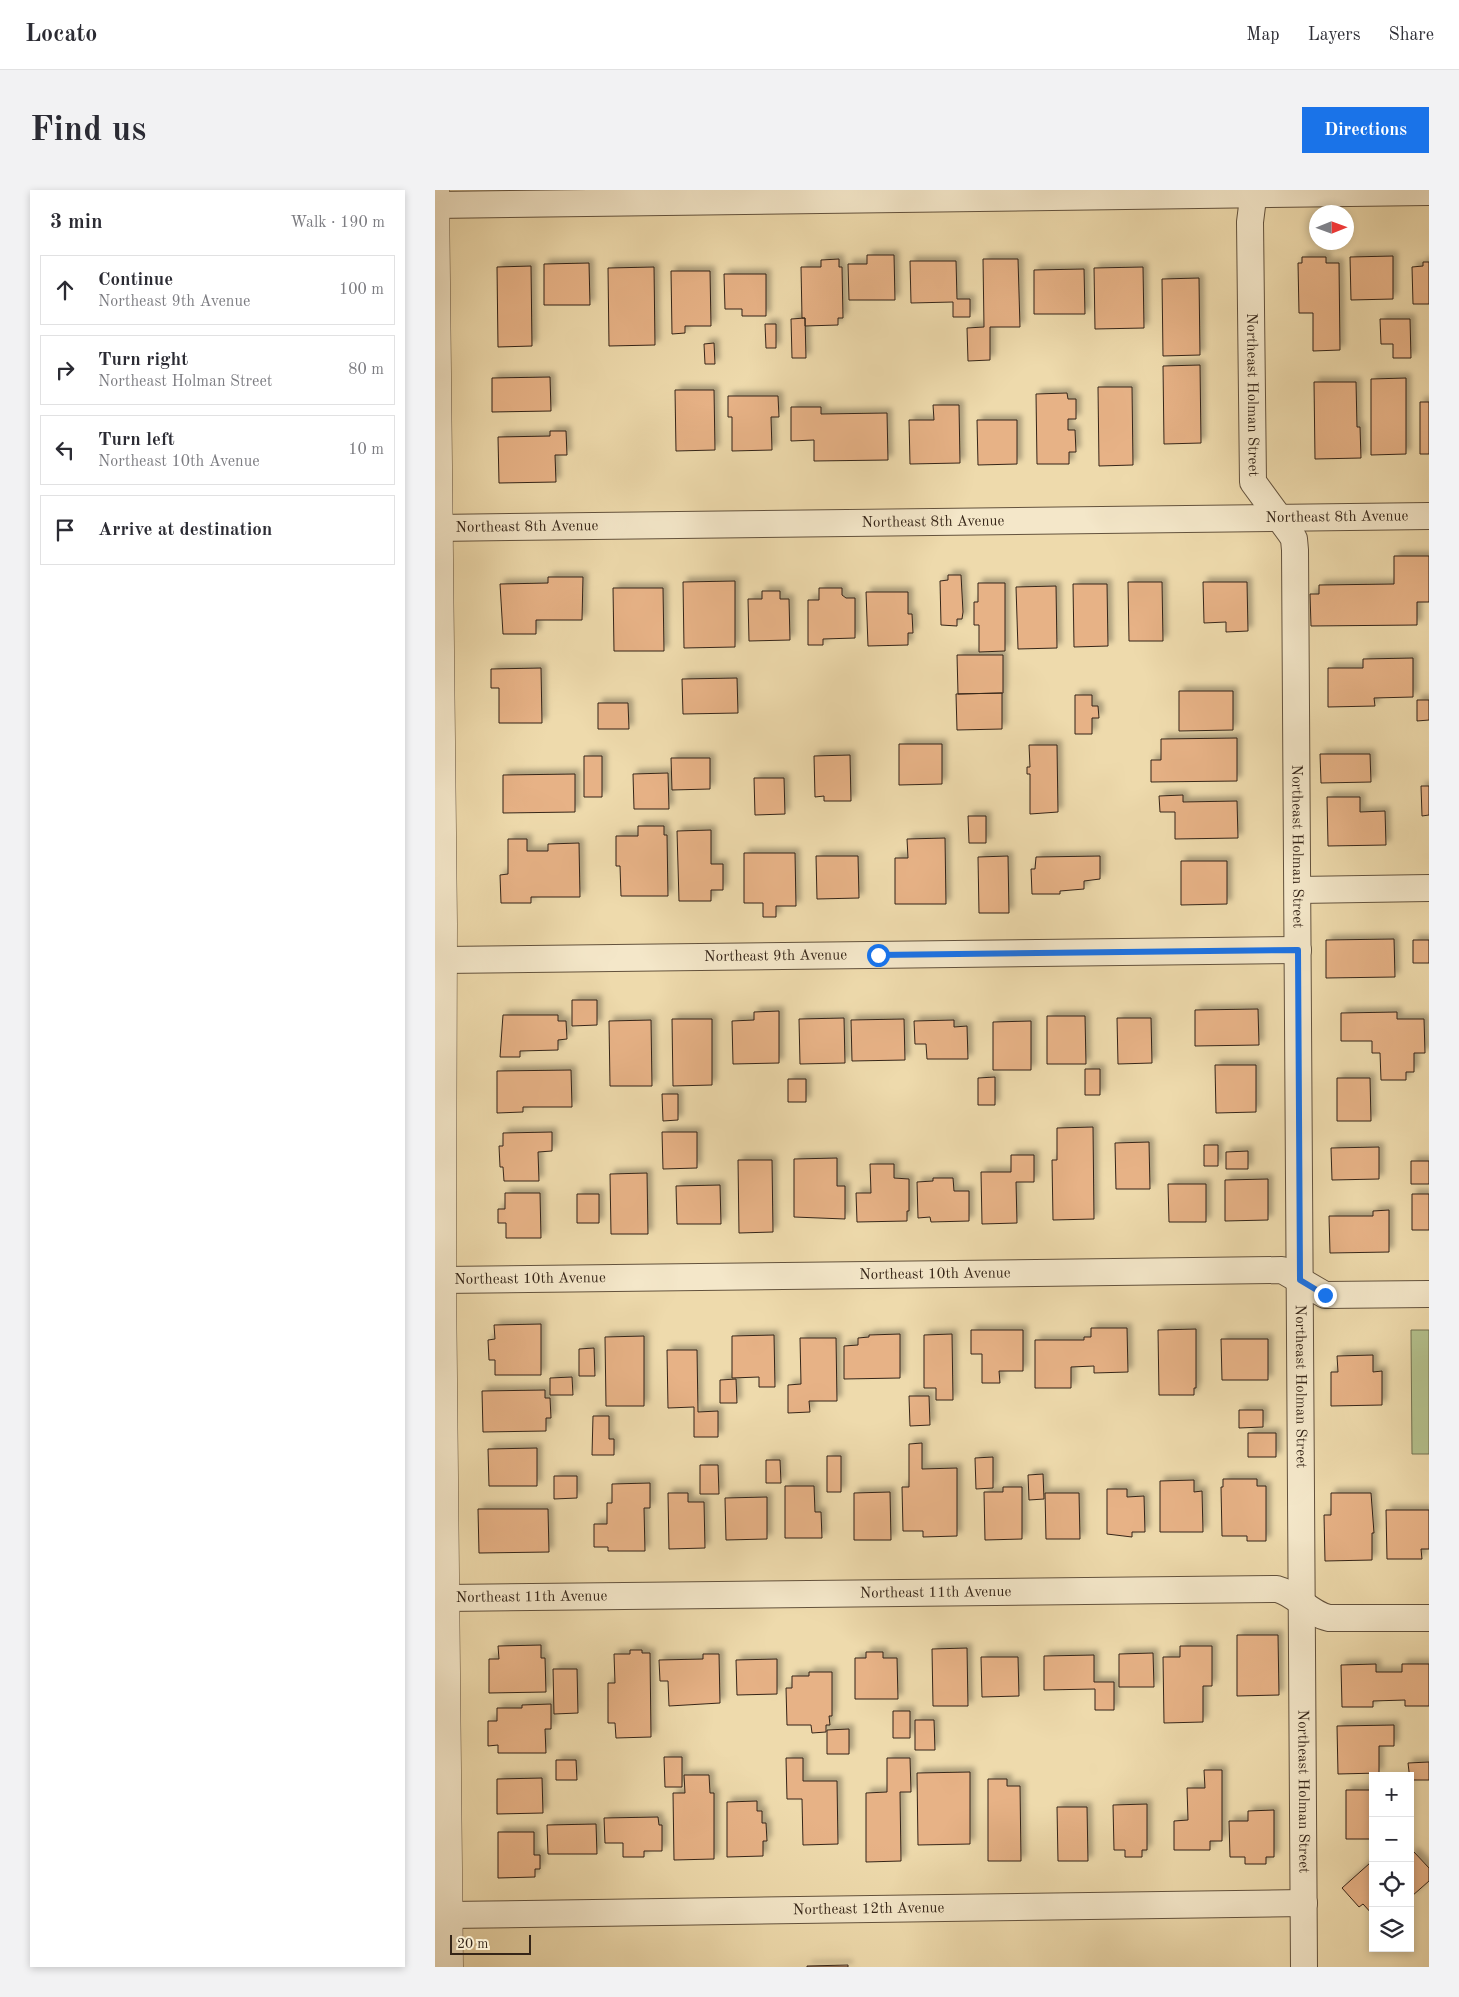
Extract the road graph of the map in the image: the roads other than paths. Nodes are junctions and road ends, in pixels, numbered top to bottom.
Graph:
1 (435, 190) edge
2 (1254, 192) edge
3 (1429, 192) edge
4 (435, 205) edge
5 (1429, 516) edge
6 (1278, 518) junction
7 (437, 528) edge
8 (1429, 888) edge
9 (1298, 890) junction
10 (1298, 950) junction
11 (439, 958) edge
12 (439, 1278) edge
13 (1300, 1280) junction
14 (1429, 1294) edge
15 (441, 1595) edge
16 (1303, 1602) junction
17 (1429, 1618) edge
18 (1304, 1903) junction
19 (442, 1912) edge
20 (449, 1967) edge
21 (1304, 1967) edge

1 - 4 street
2 - 3 street
2 - 4 street
2 - 6 street, Northeast Holman Street
4 - 7 street
5 - 6 street, Northeast 8th Avenue
6 - 7 street, Northeast 8th Avenue
6 - 9 street, Northeast Holman Street
7 - 11 street
8 - 9 street
9 - 10 street, Northeast Holman Street
10 - 11 street, Northeast 9th Avenue
10 - 13 street, Northeast Holman Street
11 - 12 street
12 - 13 street, Northeast 10th Avenue
12 - 15 street
13 - 14 street, Northeast 10th Avenue
13 - 16 street, Northeast Holman Street
15 - 16 street, Northeast 11th Avenue
15 - 19 street
16 - 17 street, Northeast 11th Avenue
16 - 18 street, Northeast Holman Street
18 - 19 street, Northeast 12th Avenue
18 - 21 street, Northeast Holman Street
19 - 20 street

